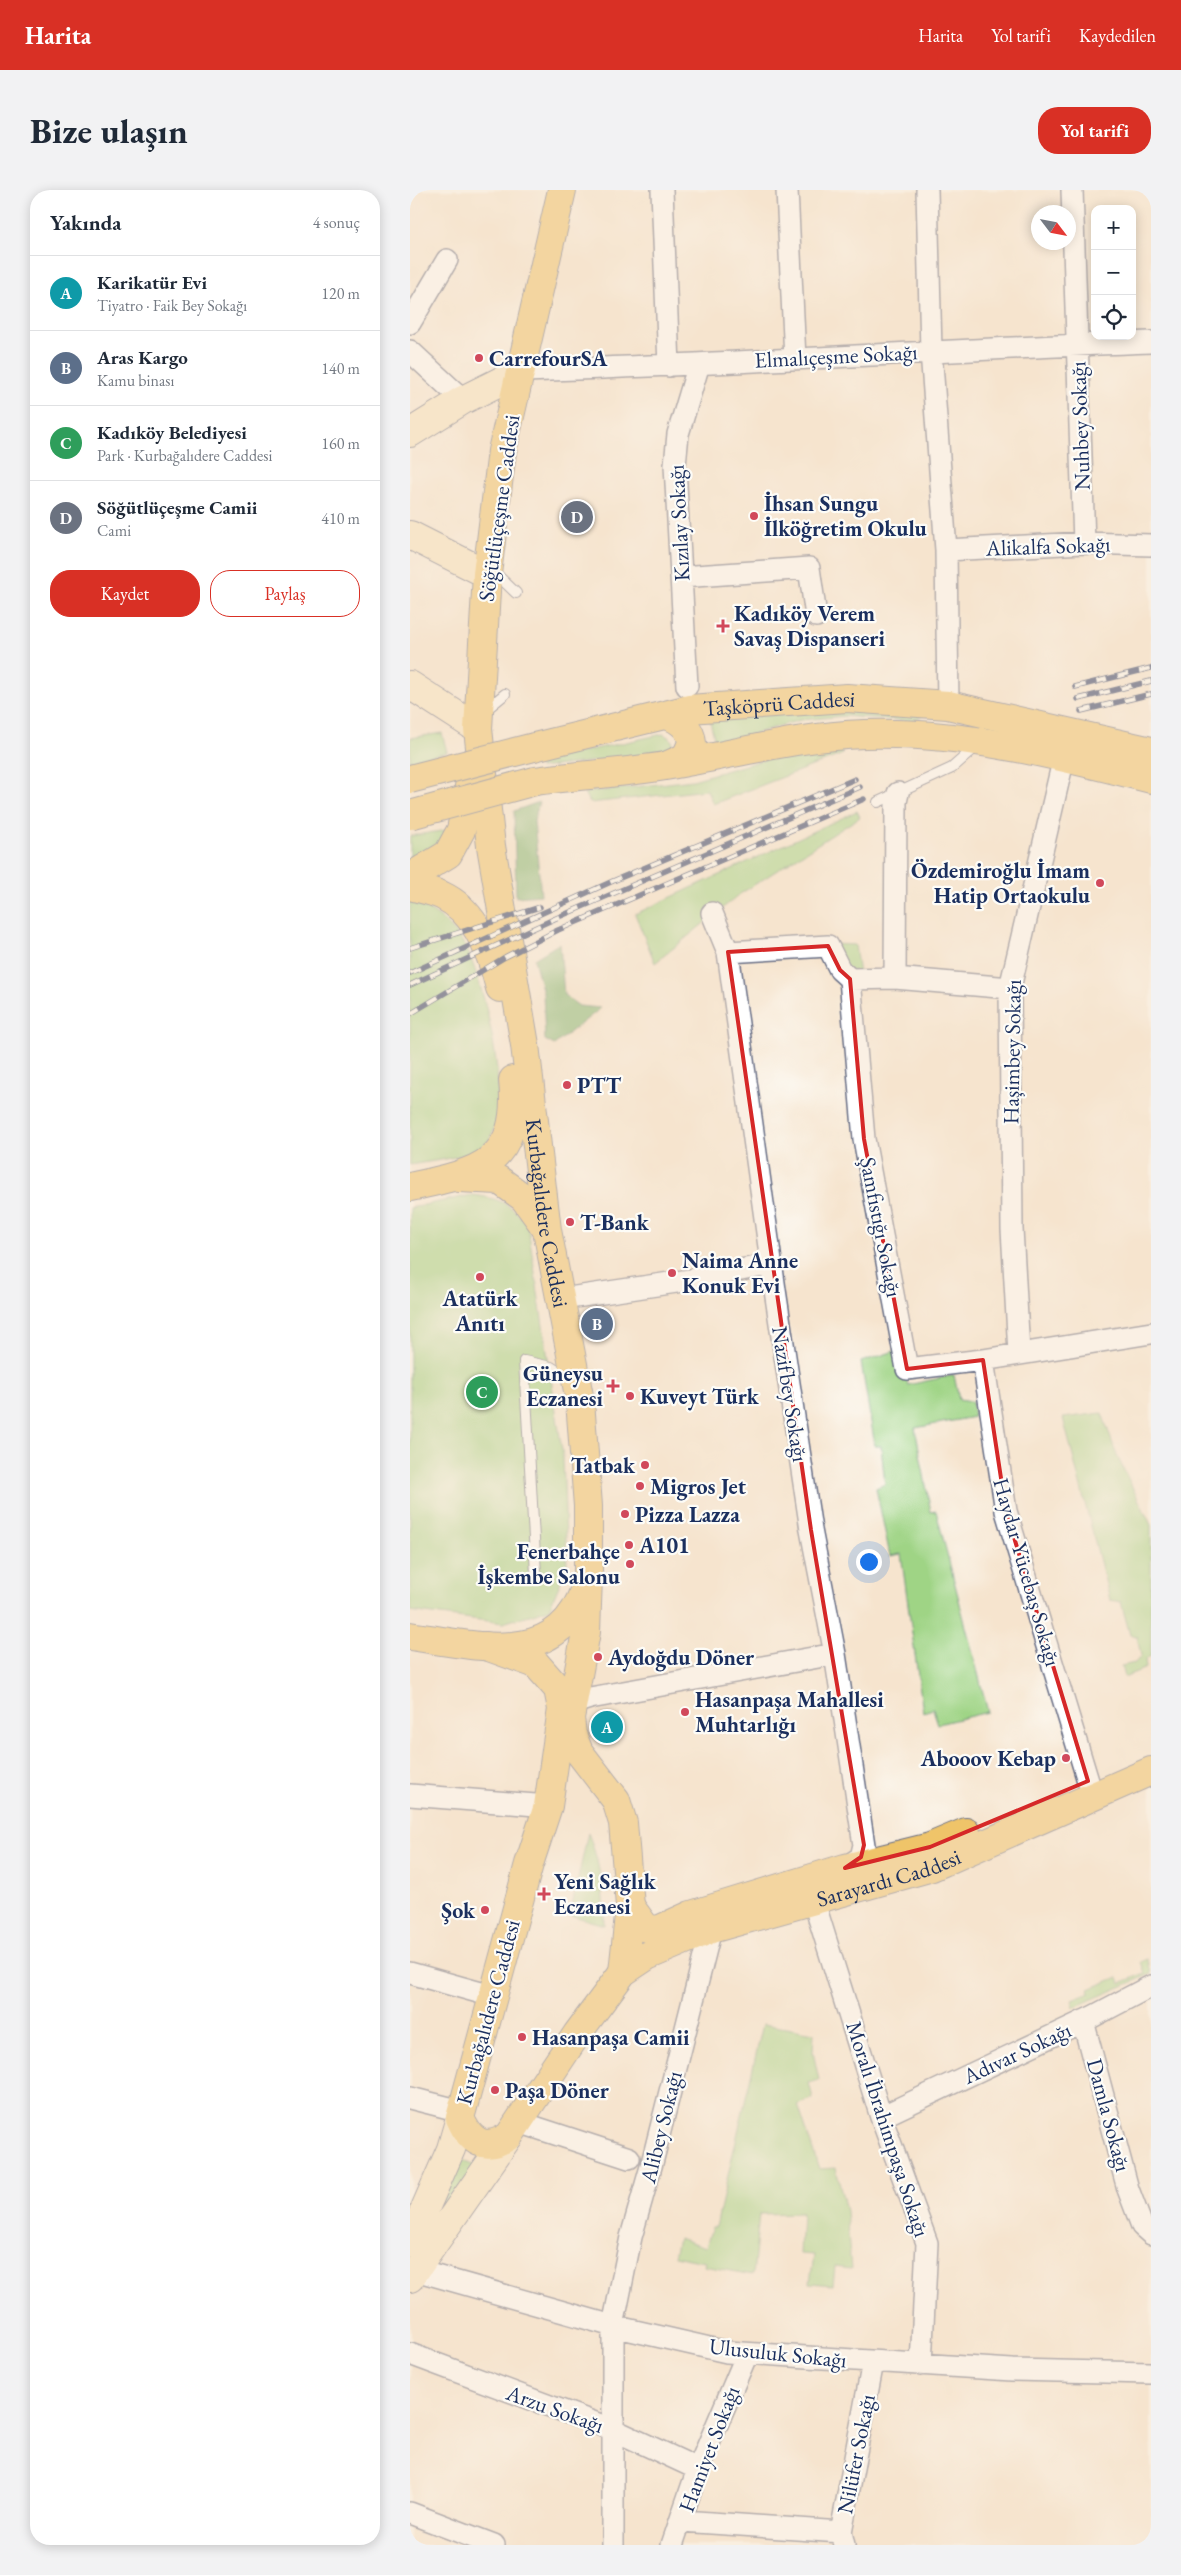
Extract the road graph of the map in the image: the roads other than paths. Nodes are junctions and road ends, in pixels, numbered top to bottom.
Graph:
1 (562, 190) edge
2 (662, 190) edge
3 (787, 190) edge
4 (927, 190) edge
5 (1072, 190) edge
6 (448, 260) dead end
7 (410, 323) edge
8 (1151, 342) edge
9 (1077, 345) junction
10 (931, 350) junction
11 (410, 351) edge
12 (795, 358) junction
13 (699, 364) junction
14 (669, 366) junction
15 (518, 380) junction
16 (463, 400) junction
17 (410, 433) edge
18 (410, 450) edge
19 (410, 535) edge
20 (1084, 543) junction
21 (1151, 544) edge
22 (946, 550) junction
23 (488, 570) junction
24 (681, 577) junction
25 (516, 593) dead end
26 (816, 616) dead end
27 (410, 685) edge
28 (687, 686) dead end
29 (504, 694) dead end
30 (948, 705) junction
31 (666, 715) junction
32 (478, 728) junction
33 (982, 741) junction
34 (1151, 751) edge
35 (1064, 757) junction
36 (668, 765) junction
37 (410, 779) edge
38 (1151, 780) edge
39 (891, 799) joint
40 (410, 815) edge
41 (410, 877) edge
42 (410, 886) edge
43 (712, 913) dead end
44 (728, 952) junction
45 (850, 978) junction
46 (895, 978) junction
47 (1010, 988) junction
48 (455, 1178) junction
49 (410, 1187) edge
50 (547, 1230) junction
51 (771, 1264) junction
52 (562, 1299) junction
53 (1151, 1333) edge
54 (1019, 1353) junction
55 (983, 1360) junction
56 (577, 1384) junction
57 (536, 1574) dead end
58 (588, 1577) junction
59 (410, 1636) edge
60 (486, 1646) junction
61 (835, 1654) junction
62 (571, 1704) junction
63 (1151, 1752) edge
64 (591, 1769) junction
65 (1151, 1771) edge
66 (554, 1777) junction
67 (1088, 1781) junction
68 (410, 1795) edge
69 (548, 1806) junction
70 (845, 1868) junction
71 (813, 1899) junction
72 (630, 1906) junction
73 (711, 1929) junction
74 (623, 1972) junction
75 (410, 1973) edge
76 (1151, 1986) edge
77 (492, 1996) junction
78 (1084, 2021) junction
79 (410, 2098) edge
80 (460, 2114) junction
81 (881, 2117) junction
82 (514, 2129) junction
83 (629, 2158) dead end
84 (413, 2228) edge
85 (1151, 2234) edge
86 (413, 2274) edge
87 (613, 2326) junction
88 (410, 2354) edge
89 (746, 2354) junction
90 (873, 2362) junction
91 (920, 2365) junction
92 (1151, 2372) edge
93 (614, 2430) junction
94 (698, 2469) junction
95 (410, 2513) edge
96 (682, 2521) junction
97 (842, 2539) edge
98 (494, 2545) edge
99 (613, 2545) edge
100 (672, 2545) edge

1 - 15 main road, Söğütlüçeşme Caddesi
2 - 14 street
3 - 12 street
4 - 10 street
5 - 9 street, Nuhbey Sokağı
6 - 7 street
8 - 9 street, Elmalıçeşme Sokağı
9 - 10 street, Elmalıçeşme Sokağı
9 - 20 street, Nuhbey Sokağı
10 - 12 street, Elmalıçeşme Sokağı
10 - 22 street
11 - 16 street
12 - 13 street, Elmalıçeşme Sokağı
13 - 14 street, Elmalıçeşme Sokağı
13 - 24 street, Kızılay Sokağı
14 - 15 street, Elmalıçeşme Sokağı
15 - 16 street
15 - 18 street
15 - 23 main road, Söğütlüçeşme Caddesi
16 - 17 street
19 - 23 street
20 - 21 street, Alikalfa Sokağı
20 - 22 street, Alikalfa Sokağı
22 - 30 street
23 - 25 lane
23 - 32 main road, Söğütlüçeşme Caddesi
24 - 26 street
24 - 28 street, Kızılay Sokağı
27 - 32 street
29 - 32 lane
30 - 31 main road, Taşköprü Caddesi
30 - 34 main road, Taşköprü Caddesi
31 - 36 main road
31 - 37 main road, Taşköprü Caddesi, bridge
32 - 41 main road
32 - 50 main road, Kurbağalıdere Caddesi
33 - 35 main road, Taşköprü Caddesi
33 - 36 main road, Taşköprü Caddesi
33 - 39 lane
35 - 38 main road, Taşköprü Caddesi
35 - 47 street, Haşimbey Sokağı
36 - 40 main road, Taşköprü Caddesi, bridge
39 - 46 street
42 - 48 main road
43 - 44 street, Nazifbey Sokağı
44 - 45 street
44 - 51 street, Nazifbey Sokağı
45 - 46 street
45 - 55 street, Şamfıstığı Sokağı
46 - 47 street
47 - 54 street, Haşimbey Sokağı
48 - 49 main road
48 - 50 main road
50 - 52 main road, Kurbağalıdere Caddesi
51 - 52 street
51 - 61 street, Nazifbey Sokağı
52 - 56 main road, Kurbağalıdere Caddesi
53 - 54 street, Şamfıstığı Sokağı
54 - 55 street, Şamfıstığı Sokağı
55 - 67 street, Haydar Yücebaş Sokağı
56 - 57 lane
56 - 58 main road, Kurbağalıdere Caddesi
58 - 60 main road
58 - 62 main road, Kurbağalıdere Caddesi
59 - 60 main road
60 - 66 main road, Kurbağalıdere Caddesi
61 - 62 street
61 - 70 street, Nazifbey Sokağı
62 - 64 main road, Kurbağalıdere Caddesi
63 - 67 main road, Sarayardı Caddesi
64 - 66 main road
64 - 72 main road
65 - 71 main road, Sarayardı Caddesi
66 - 69 main road, Kurbağalıdere Caddesi
67 - 70 main road, Sarayardı Caddesi
68 - 69 street
69 - 77 main road, Kurbağalıdere Caddesi
70 - 72 main road, Sarayardı Caddesi
71 - 73 main road, Sarayardı Caddesi
71 - 81 street, Moralı İbrahimpaşa Sokağı
72 - 74 main road
73 - 74 main road, Sarayardı Caddesi
73 - 87 street, Alibey Sokağı
74 - 82 main road, Sarayardı Caddesi
75 - 77 street
76 - 78 street, Adıvar Sokağı
77 - 80 main road, Kurbağalıdere Caddesi
78 - 81 street, Adıvar Sokağı
78 - 85 street, Damla Sokağı
79 - 80 street
80 - 82 main road
80 - 84 street, Kurbağalıdere Caddesi
81 - 91 street, Moralı İbrahimpaşa Sokağı
82 - 83 street
82 - 86 street
86 - 87 street, Ulusuluk Sokağı
87 - 89 street, Ulusuluk Sokağı
87 - 93 street, Alibey Sokağı
88 - 93 street, Arzu Sokağı
89 - 90 street, Ulusuluk Sokağı
89 - 94 street, Hamiyet Sokağı
90 - 91 street, Ulusuluk Sokağı
90 - 97 street, Nilüfer Sokağı
91 - 92 street, Ulusuluk Sokağı
93 - 94 street, Arzu Sokağı
93 - 99 street, Alibey Sokağı
94 - 96 street, Hamiyet Sokağı
95 - 98 street
96 - 97 street
96 - 100 street, Hamiyet Sokağı

